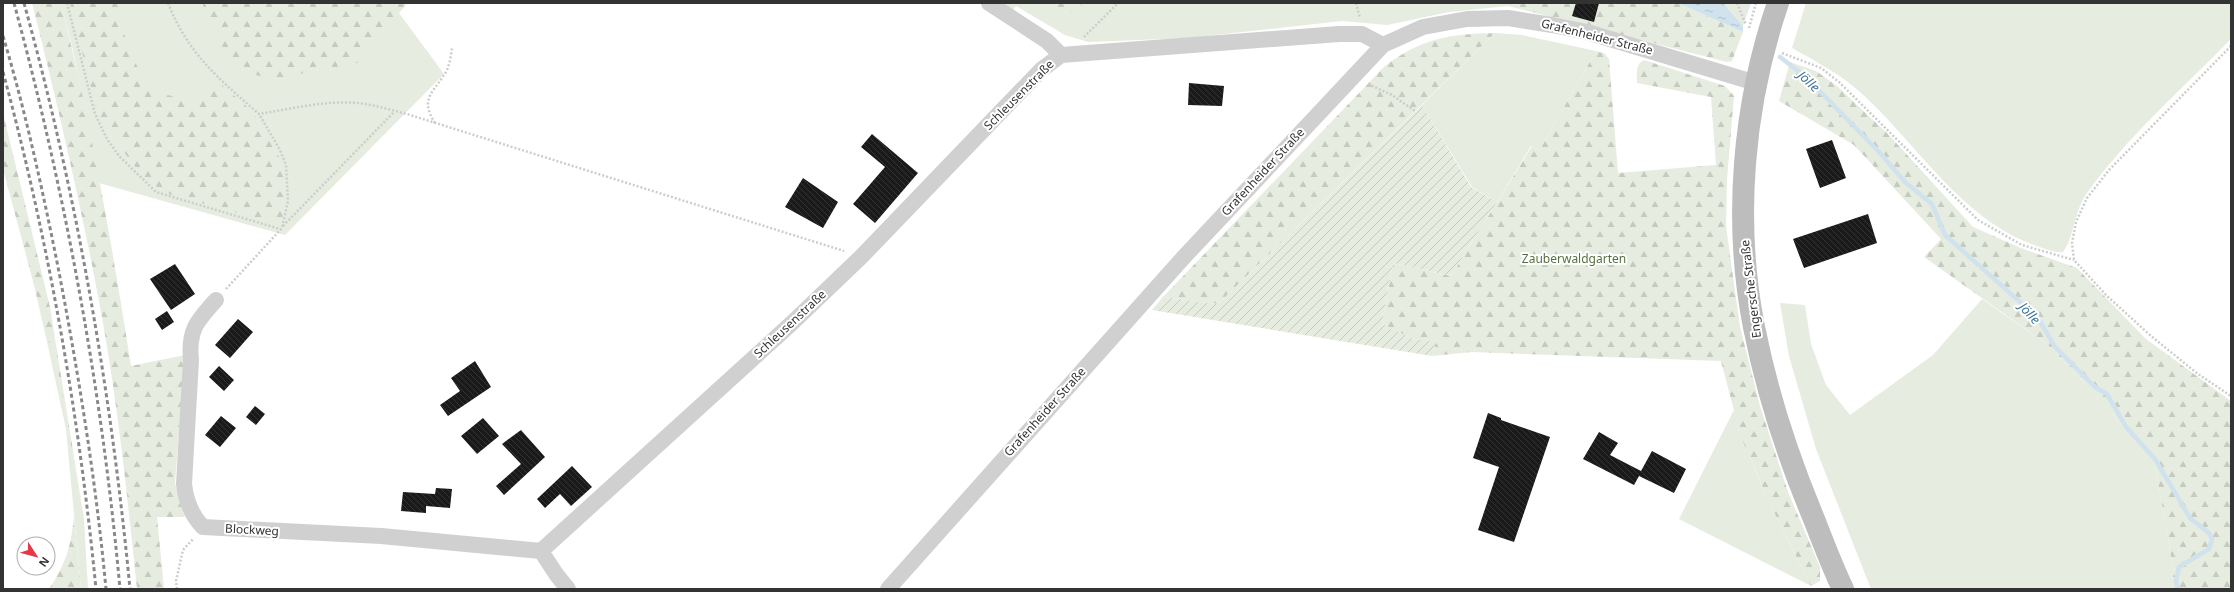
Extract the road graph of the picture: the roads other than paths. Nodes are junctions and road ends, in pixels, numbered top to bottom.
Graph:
1 (989, 3) edge
2 (1778, 3) edge
3 (1383, 45) junction
4 (1061, 55) junction
5 (1756, 82) junction
6 (216, 300) road end
7 (542, 551) junction
8 (568, 589) edge
9 (888, 589) edge
10 (1843, 589) edge

1 - 4 street, Schleusenstraße
2 - 5 main road, Engersche Straße
3 - 4 street, Schleusenstraße
3 - 5 street, Grafenheider Straße
3 - 9 street, Grafenheider Straße
4 - 7 street, Schleusenstraße
5 - 10 main road, Engersche Straße
6 - 7 street, Blockweg
7 - 8 street

